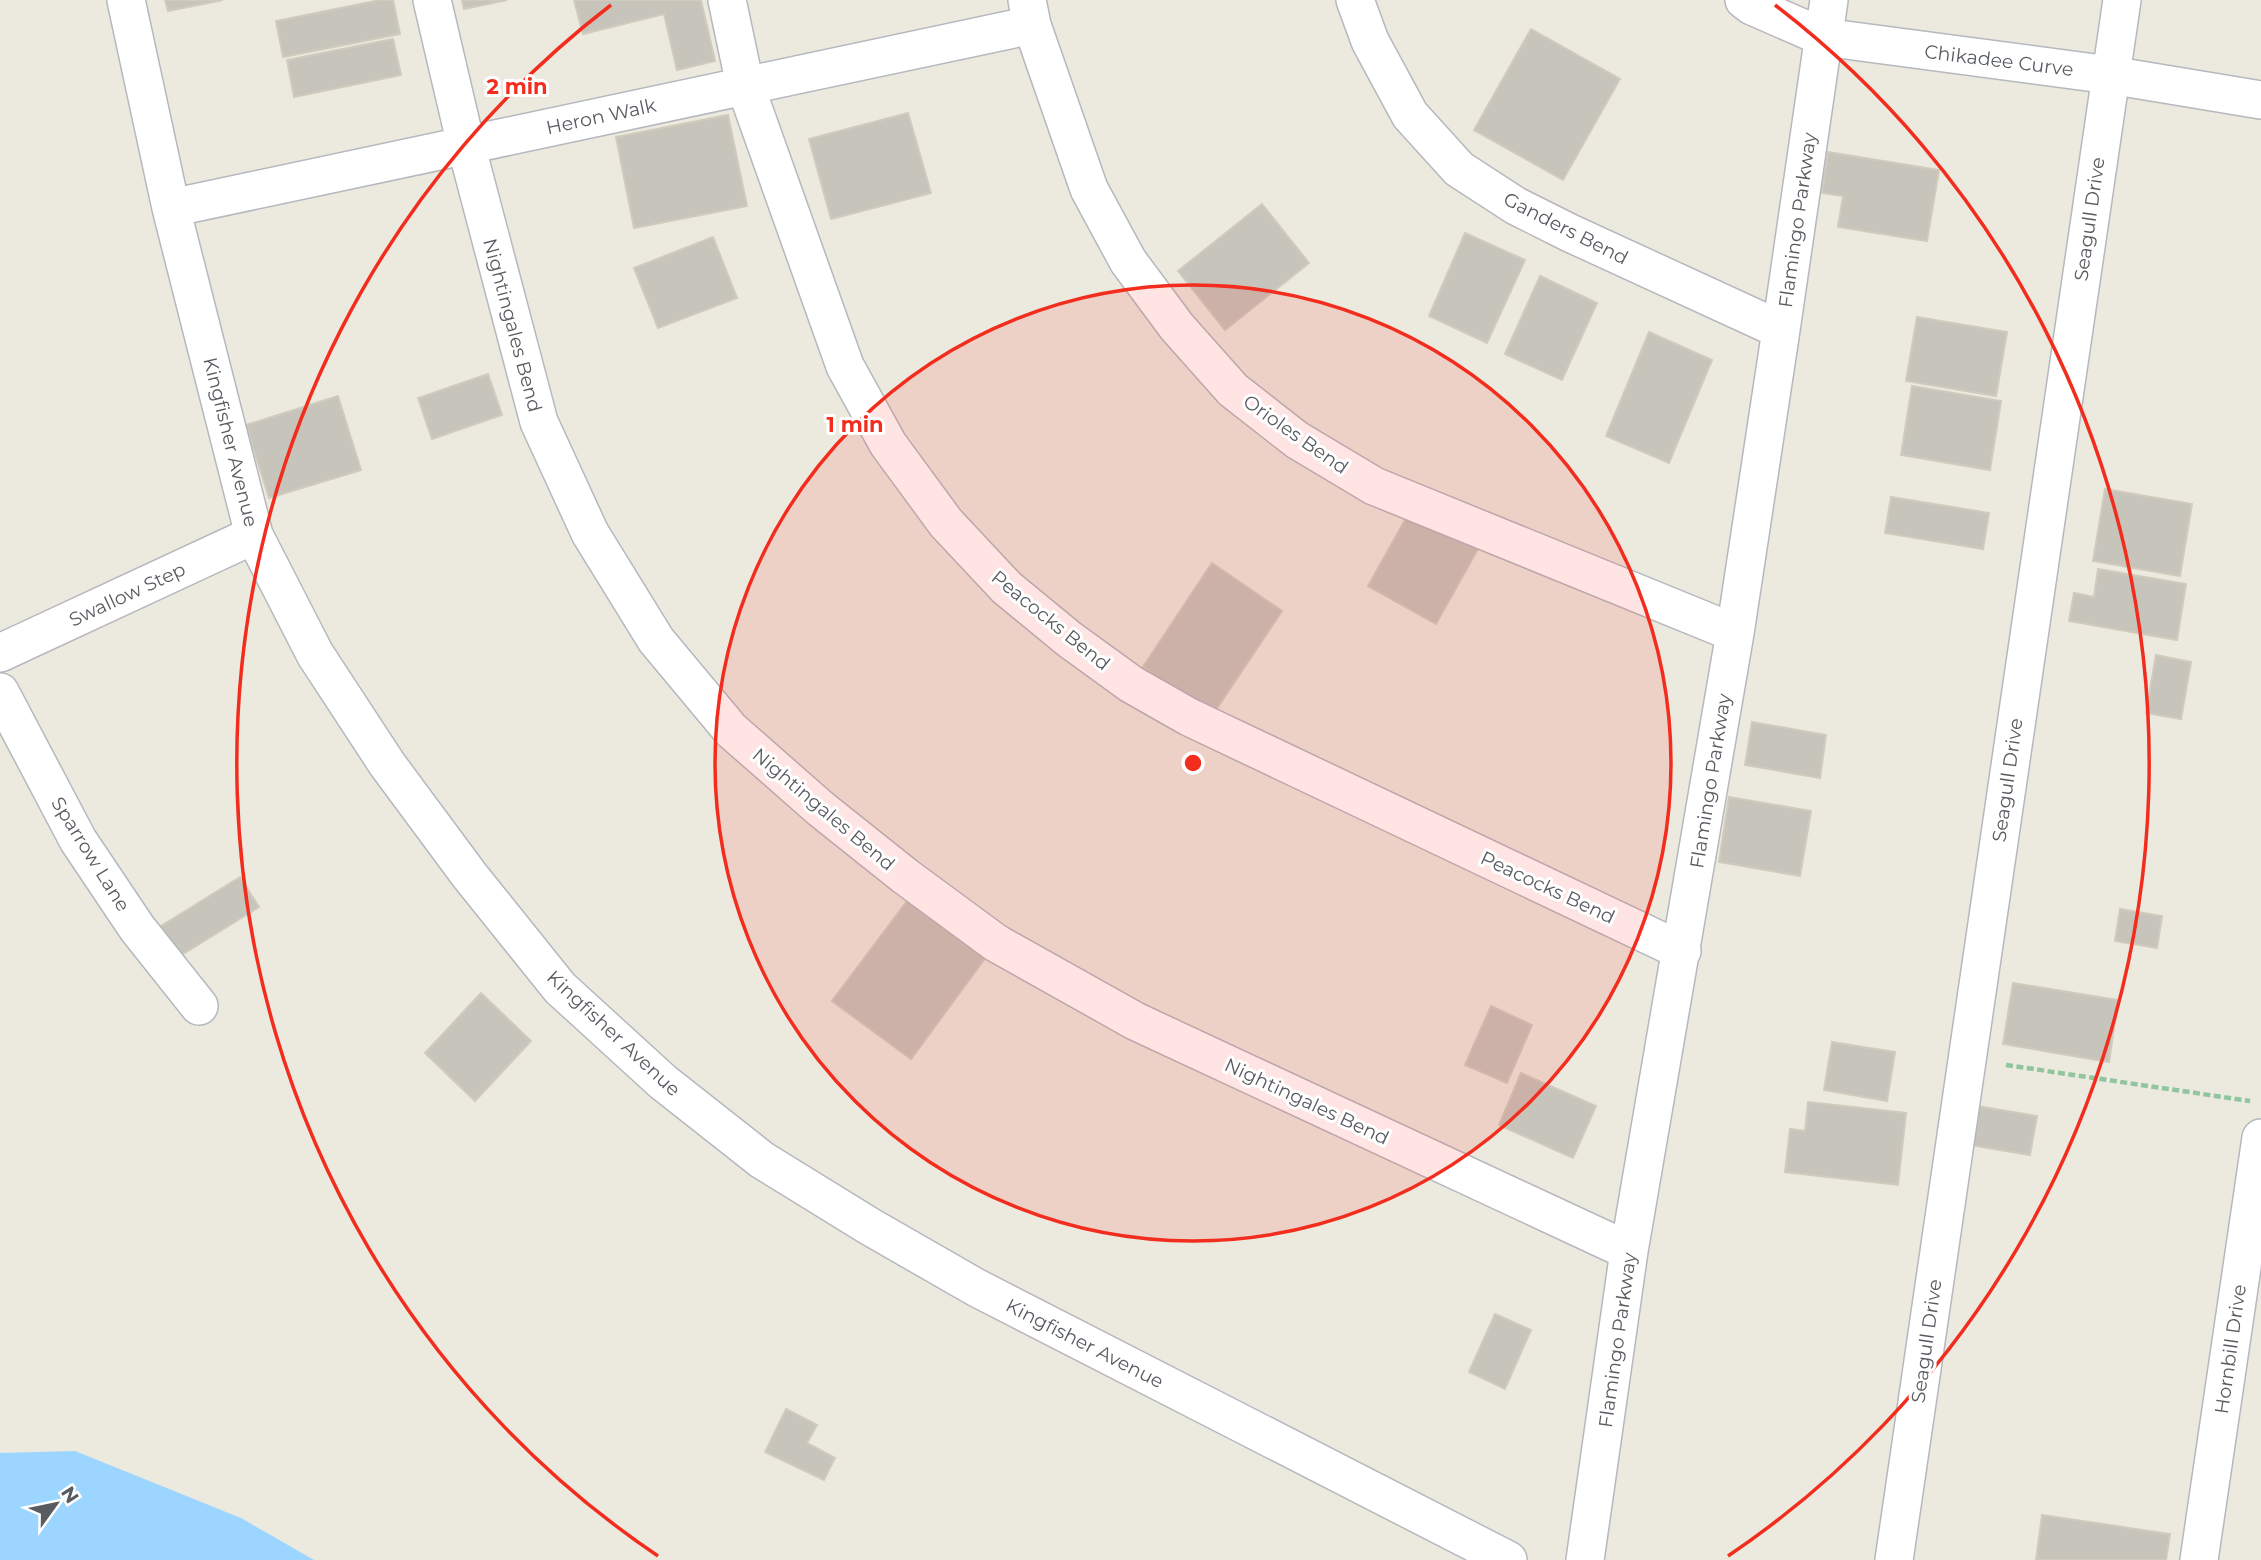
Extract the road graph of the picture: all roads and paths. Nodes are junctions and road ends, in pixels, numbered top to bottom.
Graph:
1 (126, 0) edge
2 (432, 0) edge
3 (727, 0) edge
4 (1355, 0) edge
5 (1744, 0) edge
6 (1829, 0) edge
7 (2122, 0) edge
8 (1029, 12) edge
9 (1823, 37) junction
10 (2110, 75) junction
11 (745, 85) junction
12 (2261, 100) edge
13 (466, 145) junction
14 (171, 208) junction
15 (1782, 330) junction
16 (254, 535) junction
17 (1735, 633) junction
18 (0, 653) edge
19 (0, 692) edge
20 (1682, 951) junction
21 (199, 1006) dead end
22 (1967, 1060) junction
23 (2261, 1102) edge
24 (2261, 1138) edge
25 (1629, 1251) junction
26 (1508, 1560) edge
27 (1585, 1560) edge
28 (1894, 1560) edge
29 (2199, 1560) edge

1 - 14 street, Kingfisher Avenue
2 - 13 street, Nightingales Bend
3 - 11 street, Peacocks Bend
4 - 15 street, Ganders Bend
5 - 9 street, Chikadee Curve
6 - 9 street, Flamingo Parkway
7 - 10 street, Seagull Drive
8 - 11 street, Heron Walk
8 - 17 street, Orioles Bend
9 - 10 street, Chikadee Curve
9 - 15 street, Flamingo Parkway
10 - 12 street, Chikadee Curve
10 - 22 street, Seagull Drive
11 - 13 street, Heron Walk
11 - 20 street, Peacocks Bend
13 - 14 street, Heron Walk
13 - 25 street, Nightingales Bend
14 - 16 street, Kingfisher Avenue
15 - 17 street, Flamingo Parkway
16 - 18 street, Swallow Step
16 - 26 street, Kingfisher Avenue
17 - 20 street, Flamingo Parkway
19 - 21 street, Sparrow Lane
20 - 25 street, Flamingo Parkway
22 - 23 path
22 - 28 street, Seagull Drive
24 - 29 street, Hornbill Drive
25 - 27 street, Flamingo Parkway

